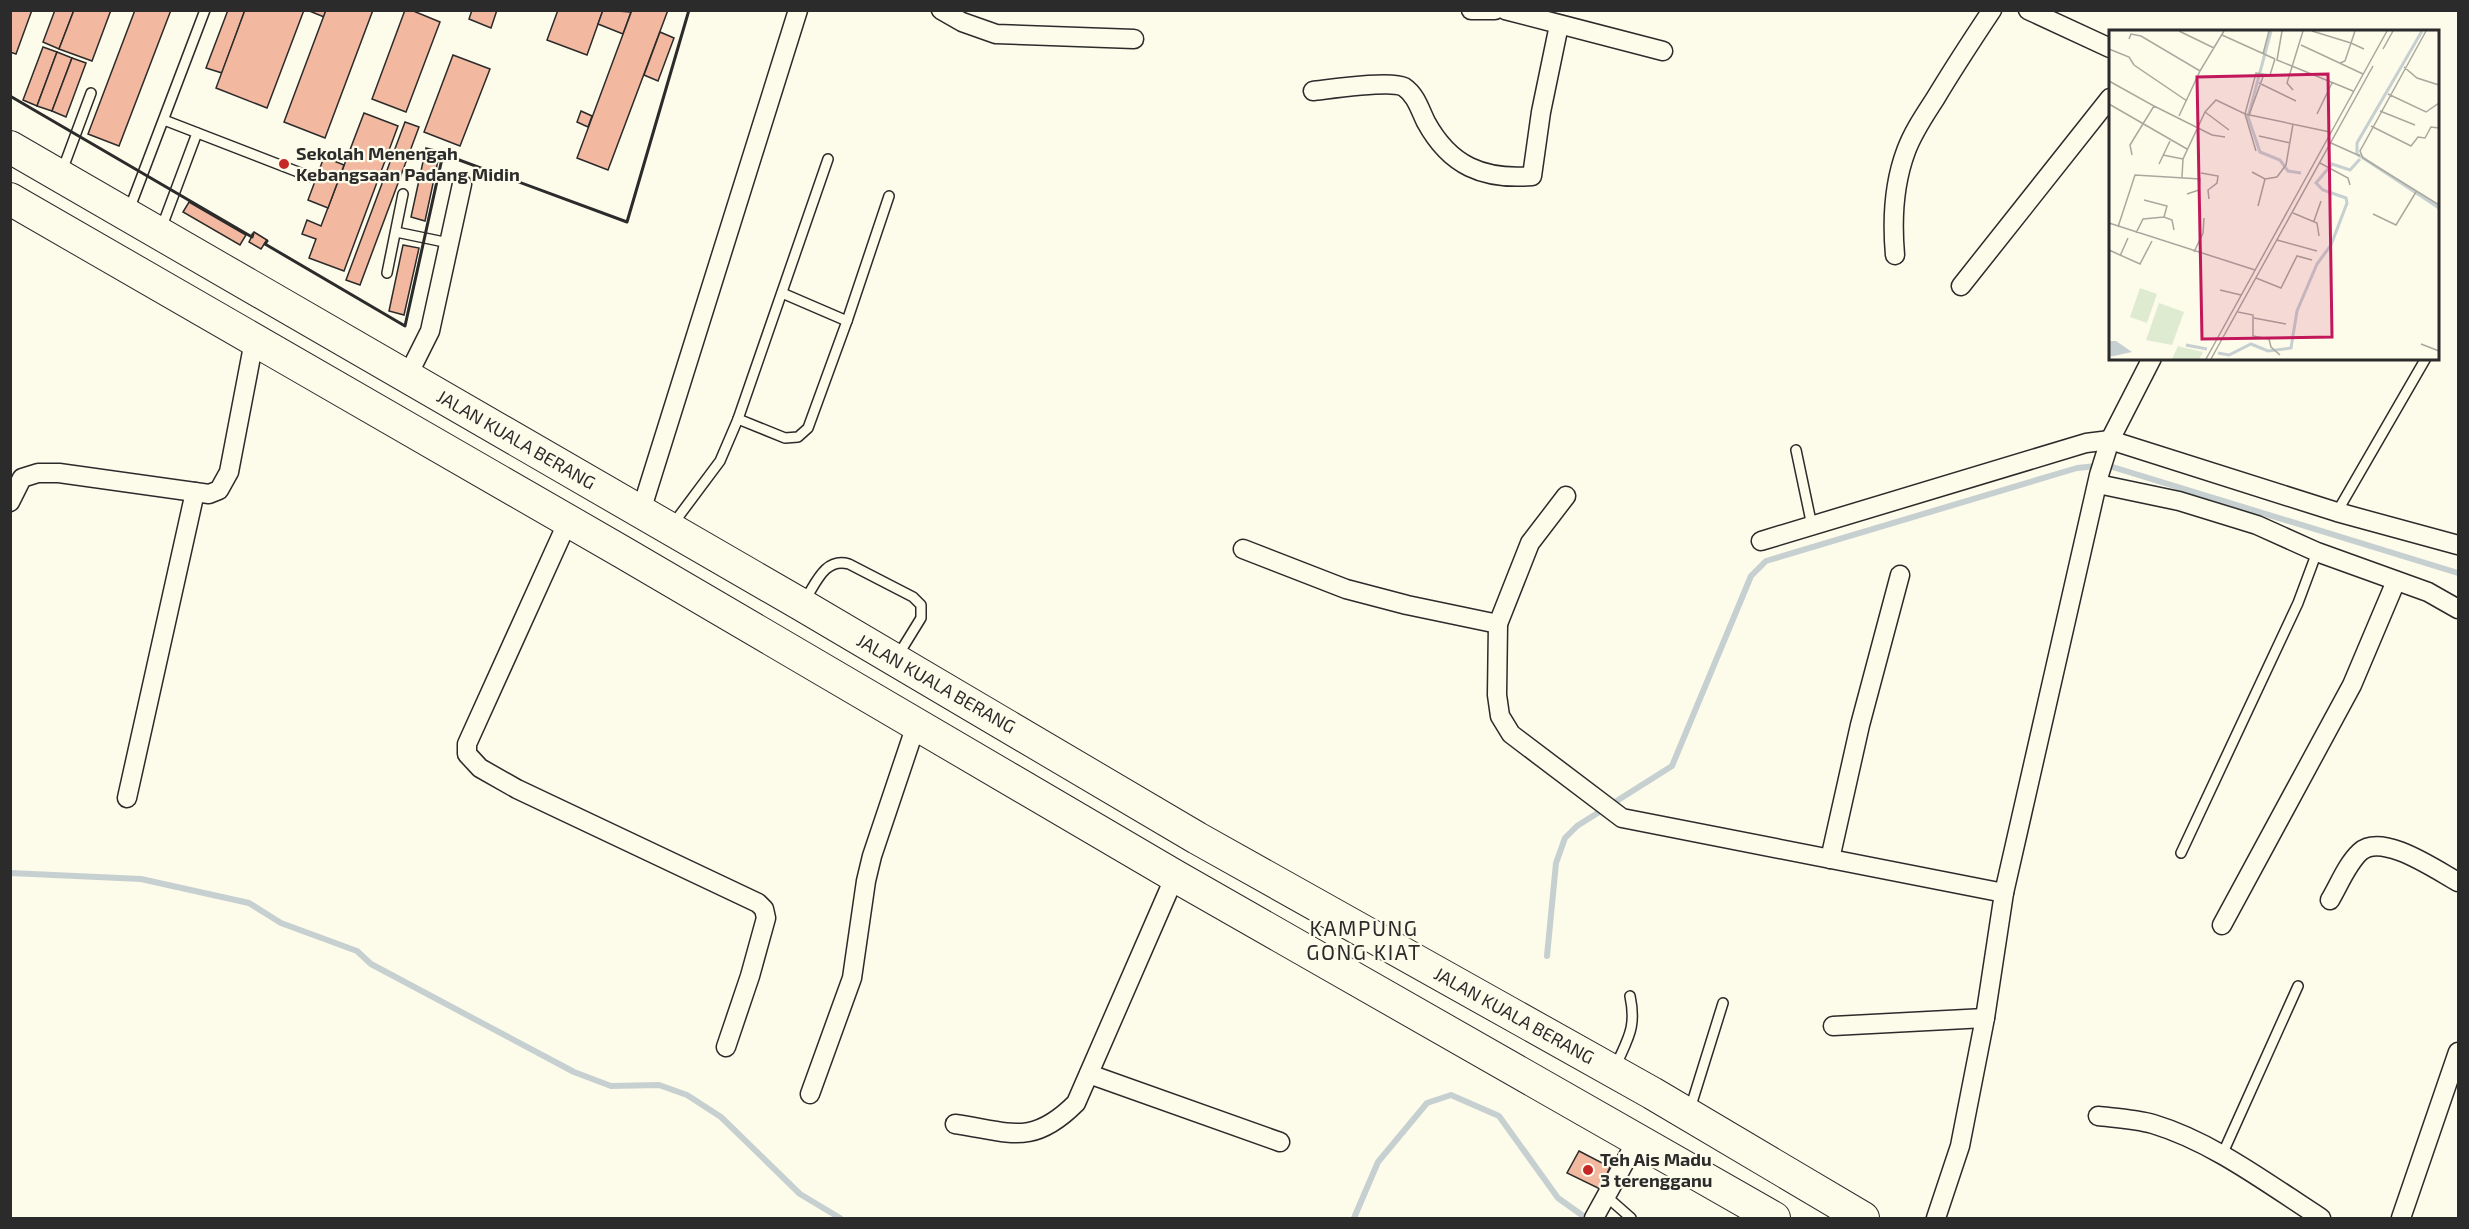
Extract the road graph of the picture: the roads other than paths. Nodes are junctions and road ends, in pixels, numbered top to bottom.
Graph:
1 (205, 10) edge
2 (798, 10) edge
3 (941, 10) edge
4 (1471, 10) edge
5 (1495, 10) edge
6 (1505, 10) edge
7 (1992, 10) edge
8 (2028, 10) edge
9 (1559, 25) junction
10 (1134, 39) dead end
11 (2109, 48) edge
12 (1663, 51) dead end
13 (1313, 91) dead end
14 (91, 93) dead end
15 (2109, 99) edge
16 (164, 120) junction
17 (196, 133) junction
18 (10, 147) edge
19 (828, 159) dead end
20 (60, 176) junction
21 (311, 177) dead end
22 (462, 184) dead end
23 (403, 194) dead end
24 (889, 196) dead end
25 (16, 205) edge
26 (128, 216) junction
27 (396, 231) junction
28 (159, 234) junction
29 (449, 243) junction
30 (1895, 255) dead end
31 (387, 273) dead end
32 (1961, 286) dead end
33 (782, 293) junction
34 (847, 321) junction
35 (254, 341) junction
36 (2151, 360) edge
37 (2425, 360) edge
38 (407, 377) junction
39 (738, 419) junction
40 (2108, 445) junction
41 (1796, 450) dead end
42 (2098, 479) junction
43 (195, 492) junction
44 (1566, 496) dead end
45 (10, 502) edge
46 (641, 511) junction
47 (2337, 512) junction
48 (568, 521) junction
49 (1812, 526) junction
50 (670, 529) junction
51 (1761, 541) dead end
52 (2458, 545) edge
53 (1243, 549) dead end
54 (2317, 552) junction
55 (1900, 575) dead end
56 (2396, 581) junction
57 (802, 605) junction
58 (2458, 609) edge
59 (1498, 624) junction
60 (900, 663) junction
61 (916, 725) junction
62 (127, 798) dead end
63 (2181, 853) dead end
64 (1830, 859) junction
65 (1175, 876) junction
66 (2458, 882) edge
67 (2004, 893) junction
68 (2330, 900) dead end
69 (2222, 925) dead end
70 (2298, 986) dead end
71 (1630, 996) dead end
72 (1723, 1003) dead end
73 (1985, 1018) junction
74 (1833, 1026) dead end
75 (726, 1047) dead end
76 (2458, 1052) edge
77 (1613, 1072) junction
78 (1089, 1074) junction
79 (810, 1094) dead end
80 (1688, 1115) junction
81 (2098, 1116) dead end
82 (955, 1124) dead end
83 (1637, 1140) junction
84 (1280, 1142) dead end
85 (2222, 1155) junction
86 (1606, 1196) junction
87 (1596, 1216) edge
88 (1631, 1218) edge
89 (1773, 1218) edge
90 (1863, 1218) edge
91 (1936, 1218) edge
92 (2321, 1218) edge
93 (2401, 1218) edge

1 - 16 lane
2 - 46 street
3 - 10 street
4 - 5 street
6 - 9 street
7 - 30 street
8 - 11 street
9 - 12 street
9 - 13 street
14 - 20 lane
15 - 32 street
16 - 17 lane
16 - 26 lane
17 - 21 lane
17 - 28 lane
18 - 20 highway, JALAN KUALA BERANG
19 - 33 lane
20 - 26 highway, JALAN KUALA BERANG
22 - 29 street
23 - 27 lane
24 - 34 lane
25 - 35 highway
26 - 28 highway, JALAN KUALA BERANG
27 - 29 lane
27 - 31 lane
28 - 38 highway, JALAN KUALA BERANG
29 - 38 street
33 - 34 lane
33 - 39 lane
34 - 39 lane
35 - 43 street
35 - 48 highway
36 - 40 street
37 - 47 lane
38 - 46 highway, JALAN KUALA BERANG
39 - 50 lane
40 - 42 street
40 - 47 street
40 - 49 street
41 - 49 lane
42 - 54 street
42 - 67 street
43 - 45 street
43 - 62 street
44 - 59 street
46 - 50 highway, JALAN KUALA BERANG
47 - 52 street
48 - 61 highway
48 - 75 street
49 - 51 street
50 - 57 highway, JALAN KUALA BERANG
53 - 59 street
54 - 56 street
54 - 63 lane
55 - 64 street
56 - 58 street
56 - 69 street
57 - 60 highway, JALAN KUALA BERANG
57 - 60 lane
59 - 64 street
60 - 61 highway
60 - 77 highway, JALAN KUALA BERANG
61 - 65 highway
61 - 79 street
64 - 67 street
65 - 78 street
65 - 83 highway
66 - 68 street
67 - 73 street
70 - 85 lane
71 - 77 lane
72 - 80 lane
73 - 74 street
73 - 91 street
76 - 93 street
77 - 80 highway, JALAN KUALA BERANG
78 - 82 street
78 - 84 street
80 - 90 highway, JALAN KUALA BERANG
81 - 85 street
83 - 86 street
83 - 89 highway
85 - 92 street
86 - 87 street
86 - 88 lane

